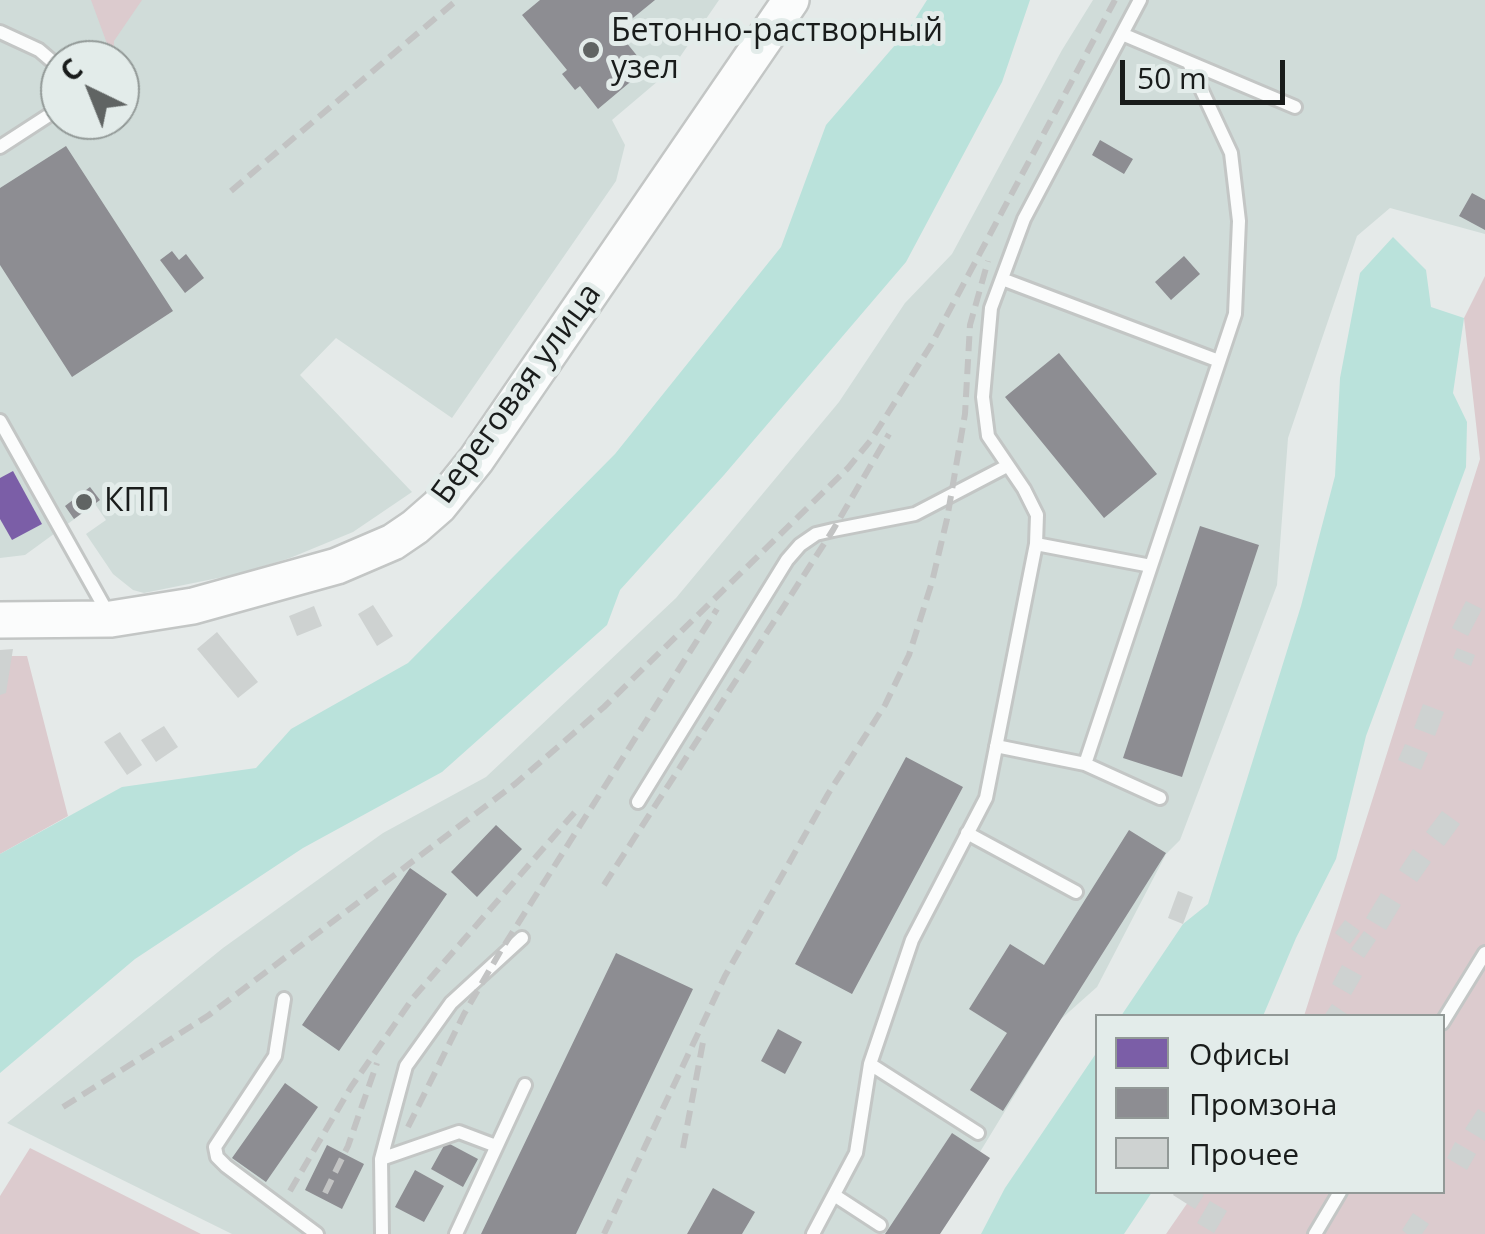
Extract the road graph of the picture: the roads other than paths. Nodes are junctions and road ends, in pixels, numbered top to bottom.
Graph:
1 (790, 0) edge
2 (1140, 0) edge
3 (0, 32) edge
4 (1122, 34) junction
5 (40, 51) edge
6 (1190, 63) junction
7 (1294, 107) dead end
8 (40, 121) edge
9 (0, 147) edge
10 (1002, 278) junction
11 (1220, 361) junction
12 (0, 421) edge
13 (1006, 466) junction
14 (1036, 544) junction
15 (1151, 566) junction
16 (111, 619) junction
17 (0, 620) edge
18 (996, 746) junction
19 (1085, 764) junction
20 (1160, 798) dead end
21 (638, 802) dead end
22 (967, 834) junction
23 (1076, 892) dead end
24 (522, 938) dead end
25 (1485, 952) edge
26 (284, 999) dead end
27 (1445, 1018) edge
28 (870, 1064) junction
29 (525, 1084) dead end
30 (978, 1133) dead end
31 (496, 1146) junction
32 (380, 1160) junction
33 (1339, 1194) edge
34 (834, 1196) junction
35 (880, 1225) dead end
36 (317, 1234) edge
37 (382, 1234) edge
38 (456, 1234) edge
39 (813, 1234) edge
40 (1315, 1234) edge

1 - 16 street, Береговая улица
2 - 4 lane
3 - 5 lane
4 - 6 lane
4 - 10 lane
6 - 7 lane
6 - 11 lane
8 - 9 lane
10 - 11 lane
10 - 13 lane
11 - 15 lane
12 - 16 lane
13 - 14 lane
13 - 21 lane
14 - 15 lane
14 - 18 lane
15 - 19 lane
16 - 17 street, Береговая улица
18 - 19 lane
18 - 22 lane
19 - 20 lane
22 - 23 lane
22 - 28 lane
24 - 32 lane
25 - 27 lane
26 - 36 lane
28 - 30 lane
28 - 34 lane
29 - 31 lane
31 - 32 lane
31 - 38 lane
32 - 37 lane
33 - 40 lane
34 - 35 lane
34 - 39 lane

